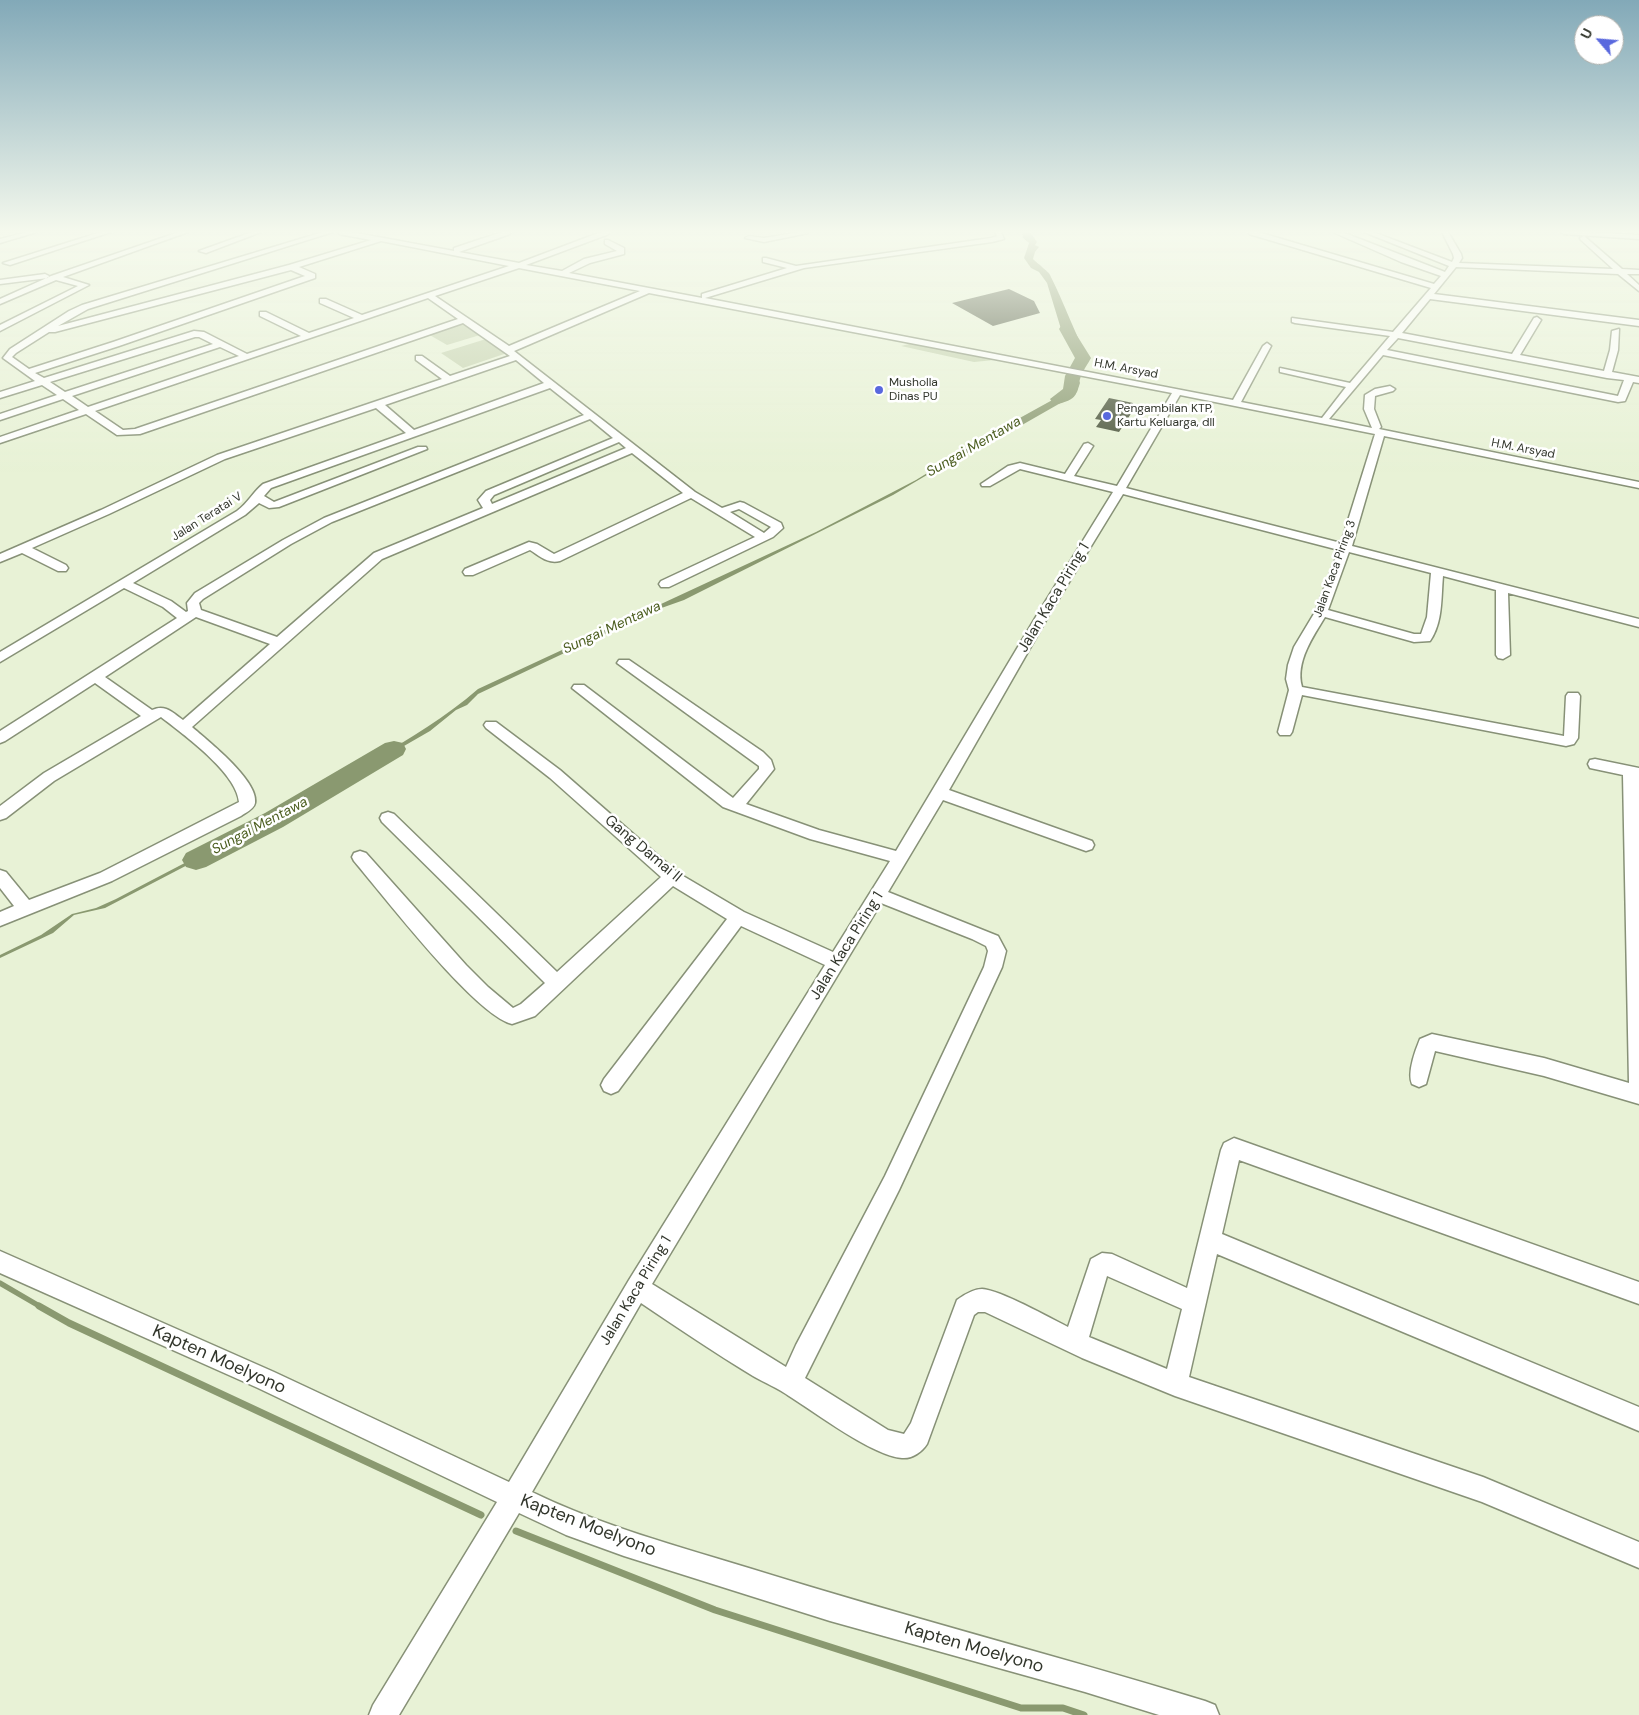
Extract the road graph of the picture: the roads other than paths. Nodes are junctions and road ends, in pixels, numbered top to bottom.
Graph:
1 (32, 312) edge
2 (76, 312) edge
3 (121, 312) edge
4 (208, 312) edge
5 (348, 312) edge
6 (379, 312) edge
7 (452, 312) edge
8 (602, 312) edge
9 (777, 312) edge
10 (786, 312) edge
11 (1415, 312) edge
12 (1553, 312) edge
13 (8, 314) dead end
14 (263, 314) dead end
15 (24, 316) junction
16 (362, 318) junction
17 (463, 320) junction
18 (1295, 320) dead end
19 (1537, 320) dead end
20 (1639, 323) edge
21 (0, 328) edge
22 (1616, 331) dead end
23 (41, 333) junction
24 (1398, 334) junction
25 (309, 336) junction
26 (221, 344) junction
27 (1267, 346) dead end
28 (1382, 352) junction
29 (512, 354) junction
30 (247, 357) junction
31 (1514, 357) junction
32 (419, 358) dead end
33 (1067, 368) junction
34 (1284, 370) dead end
35 (1085, 371) junction
36 (28, 372) junction
37 (1607, 374) junction
38 (1629, 379) junction
39 (449, 380) junction
40 (1639, 380) edge
41 (43, 382) junction
42 (551, 384) junction
43 (1352, 386) junction
44 (1390, 389) dead end
45 (1177, 392) junction
46 (0, 395) edge
47 (64, 396) junction
48 (1237, 401) junction
49 (378, 404) junction
50 (1354, 404) junction
51 (87, 411) junction
52 (592, 415) junction
53 (1326, 416) junction
54 (0, 417) edge
55 (1378, 430) junction
56 (412, 432) junction
57 (621, 438) junction
58 (0, 440) edge
59 (1088, 446) dead end
60 (634, 448) junction
61 (422, 449) dead end
62 (1487, 452) junction
63 (1068, 477) junction
64 (1639, 480) edge
65 (986, 484) dead end
66 (1639, 485) edge
67 (1120, 490) junction
68 (691, 494) junction
69 (258, 497) junction
70 (489, 509) junction
71 (720, 512) junction
72 (763, 537) junction
73 (22, 548) junction
74 (1345, 548) junction
75 (0, 558) edge
76 (62, 568) dead end
77 (469, 572) dead end
78 (1437, 572) junction
79 (126, 584) junction
80 (665, 584) dead end
81 (1502, 588) junction
82 (1321, 612) junction
83 (191, 615) junction
84 (1639, 623) edge
85 (281, 642) junction
86 (1503, 655) dead end
87 (0, 658) edge
88 (624, 663) dead end
89 (96, 677) junction
90 (579, 688) dead end
91 (1296, 690) junction
92 (1572, 696) dead end
93 (151, 716) junction
94 (491, 725) dead end
95 (183, 728) junction
96 (1285, 732) dead end
97 (0, 738) edge
98 (1595, 764) dead end
99 (1634, 772) edge
100 (940, 793) junction
101 (735, 806) junction
102 (0, 814) edge
103 (388, 818) dead end
104 (1086, 845) dead end
105 (360, 857) dead end
106 (900, 858) junction
107 (0, 876) edge
108 (672, 877) junction
109 (878, 895) junction
110 (25, 908) junction
111 (738, 917) junction
112 (0, 919) edge
113 (1637, 961) edge
114 (837, 962) junction
115 (557, 983) junction
116 (1419, 1078) dead end
117 (611, 1085) dead end
118 (1639, 1095) edge
119 (1210, 1240) junction
120 (0, 1262) edge
121 (637, 1288) junction
122 (1639, 1293) edge
123 (1195, 1303) junction
124 (1075, 1343) junction
125 (791, 1383) junction
126 (1175, 1384) junction
127 (1639, 1419) edge
128 (514, 1498) junction
129 (1639, 1555) edge
130 (383, 1715) edge
131 (1205, 1715) edge

1 - 15 street
2 - 23 street
3 - 23 street
4 - 36 street
5 - 16 street
6 - 16 street
7 - 17 street
8 - 29 street
9 - 33 street, H.M. Arsyad
10 - 33 street, H.M. Arsyad
11 - 24 street
12 - 20 street
13 - 15 street
14 - 25 street
15 - 21 street
16 - 25 street
17 - 29 street
17 - 51 street
18 - 24 street
19 - 31 street
22 - 37 street
23 - 36 street
24 - 28 street
24 - 31 street
25 - 30 street
26 - 30 street
26 - 41 street
26 - 47 street
27 - 48 street
28 - 38 street
28 - 43 street
29 - 39 street
29 - 42 street
30 - 51 street
31 - 37 street
32 - 39 street
33 - 35 street, H.M. Arsyad
34 - 43 street
35 - 45 street, H.M. Arsyad
35 - 48 street, H.M. Arsyad
36 - 41 street
37 - 38 street
38 - 40 street
39 - 49 street
41 - 46 street
41 - 47 street
42 - 52 street
42 - 56 street, Jalan Teratai V
43 - 50 street
44 - 50 street
45 - 55 street, H.M. Arsyad
45 - 67 street, Jalan Kaca Piring 1
47 - 51 street
47 - 54 street
48 - 53 street, H.M. Arsyad
49 - 56 street
49 - 73 street
50 - 53 street
50 - 55 street
51 - 58 street
52 - 57 street
52 - 83 street
53 - 55 street, H.M. Arsyad
55 - 62 street, H.M. Arsyad
55 - 74 street, Jalan Kaca Piring 3
56 - 69 street, Jalan Teratai V
57 - 60 street
57 - 70 street
59 - 63 street
60 - 68 street
60 - 70 street
61 - 69 street
62 - 64 street, H.M. Arsyad
62 - 66 street, H.M. Arsyad
63 - 65 street
63 - 67 street
67 - 74 street
67 - 100 street, Jalan Kaca Piring 1
68 - 71 street
68 - 77 street
69 - 79 street, Jalan Teratai V
70 - 85 street
71 - 72 street
71 - 72 street
72 - 80 street
73 - 75 street
73 - 76 street
74 - 78 street
74 - 82 street, Jalan Kaca Piring 3
78 - 81 street
78 - 82 street
79 - 83 street
79 - 87 street, Jalan Teratai V
81 - 84 street
81 - 86 street
82 - 91 street, Jalan Kaca Piring 3
83 - 85 street
83 - 89 street
85 - 95 street
88 - 101 street
89 - 93 street
89 - 97 street
90 - 101 street
91 - 92 street
91 - 96 street, Jalan Kaca Piring 3
93 - 95 street
93 - 102 street
94 - 108 street, Gang Damai II
95 - 110 street
98 - 99 street
99 - 113 street
100 - 104 street
100 - 106 street, Jalan Kaca Piring 1
101 - 106 street
103 - 115 street
105 - 115 street
106 - 109 street, Jalan Kaca Piring 1
107 - 110 street
108 - 111 street, Gang Damai II
108 - 115 street
109 - 114 street, Jalan Kaca Piring 1
109 - 125 street
110 - 112 street
111 - 114 street, Gang Damai II
111 - 117 street
113 - 118 street
114 - 121 street, Jalan Kaca Piring 1
116 - 118 street
119 - 122 street
119 - 123 street
119 - 127 street
120 - 128 street, Kapten Moelyono
121 - 125 street
121 - 128 street, Jalan Kaca Piring 1
123 - 124 street
123 - 126 street
124 - 125 street
124 - 126 street
126 - 129 street
128 - 130 street, Jalan Kaca Piring 1
128 - 131 street, Kapten Moelyono

